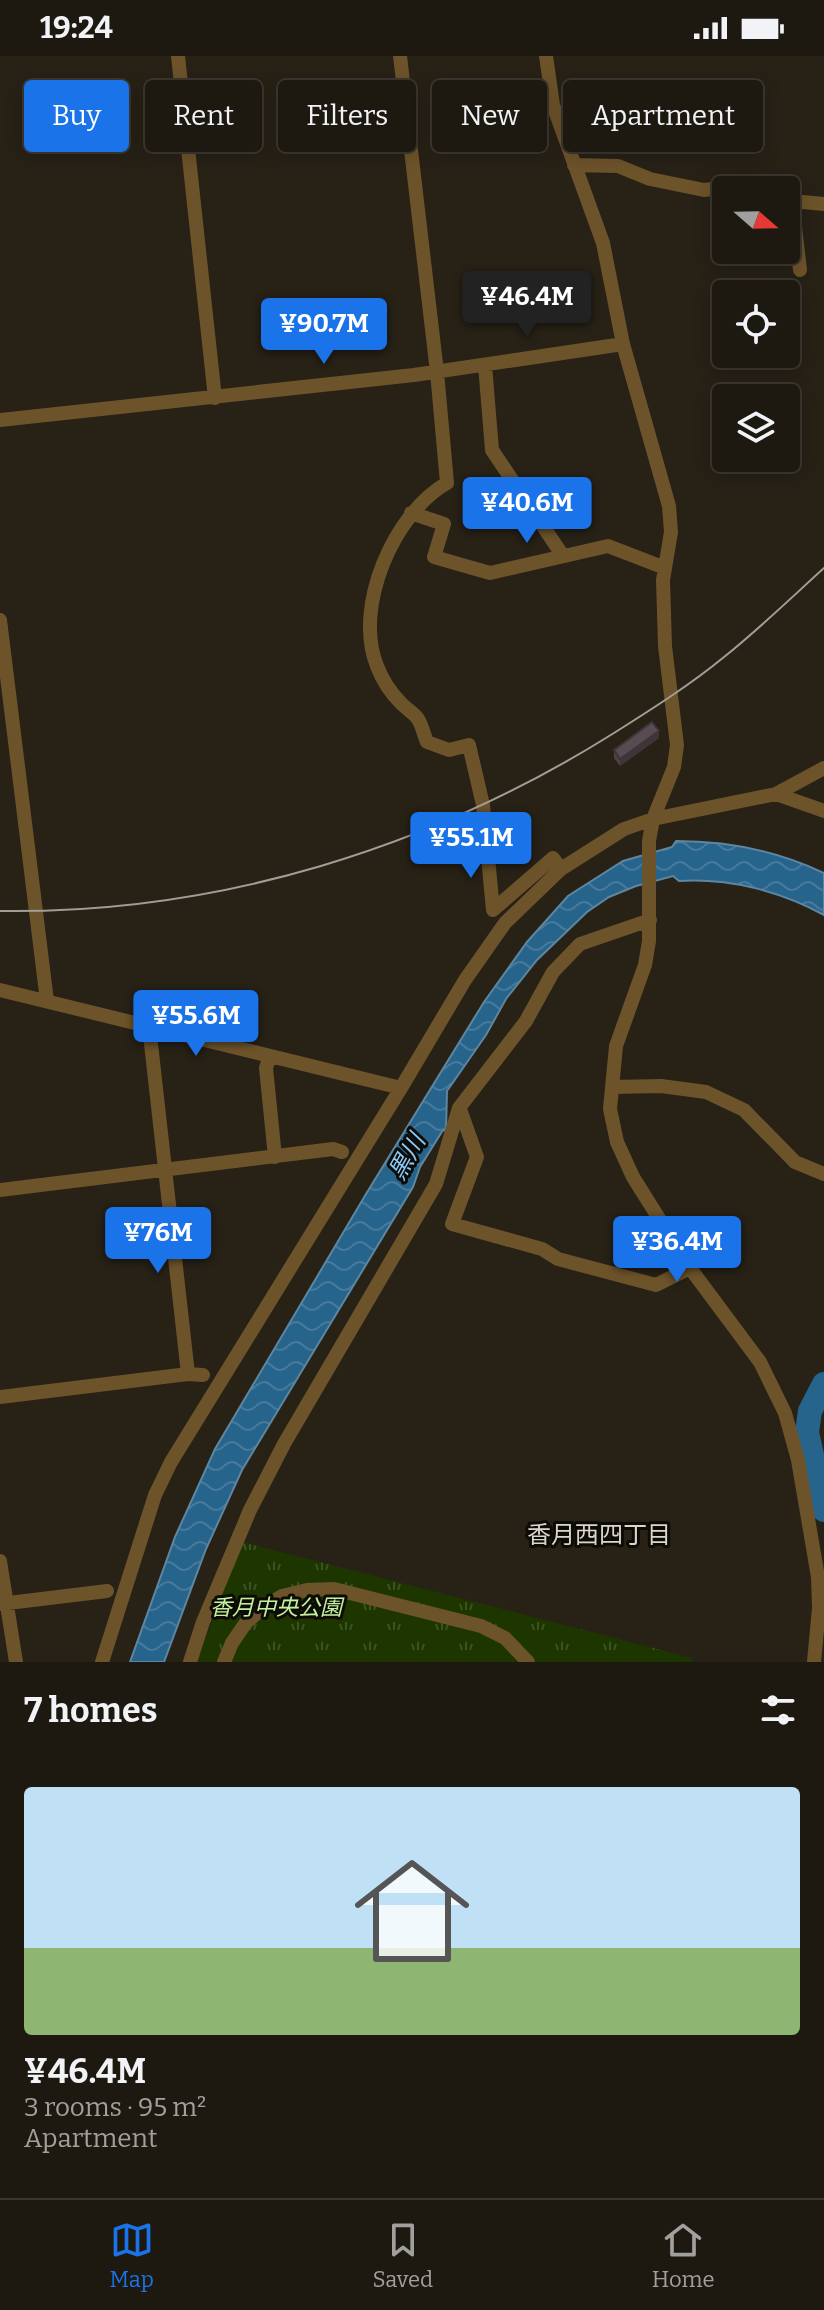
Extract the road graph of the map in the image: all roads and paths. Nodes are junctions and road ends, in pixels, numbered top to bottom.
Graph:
1 (178, 56) edge
2 (400, 56) edge
3 (546, 56) edge
4 (574, 165) junction
5 (712, 189) edge
6 (800, 201) edge
7 (824, 204) edge
8 (799, 264) edge
9 (800, 270) dead end
10 (623, 344) junction
11 (485, 365) junction
12 (437, 372) junction
13 (215, 398) junction
14 (0, 420) edge
15 (411, 513) junction
16 (563, 556) junction
17 (665, 568) junction
18 (0, 620) edge
19 (824, 768) edge
20 (776, 794) junction
21 (824, 811) edge
22 (653, 819) junction
23 (561, 869) junction
24 (650, 912) junction
25 (0, 990) edge
26 (47, 1001) junction
27 (149, 1026) junction
28 (270, 1056) junction
29 (612, 1087) junction
30 (401, 1088) junction
31 (459, 1108) junction
32 (342, 1152) dead end
33 (275, 1157) junction
34 (165, 1171) junction
35 (824, 1174) edge
36 (0, 1190) edge
37 (690, 1268) junction
38 (0, 1397) edge
39 (0, 1561) edge
40 (107, 1591) dead end
41 (3, 1604) edge
42 (16, 1662) edge
43 (102, 1662) edge
44 (190, 1662) edge
45 (224, 1662) edge
46 (528, 1662) edge
47 (814, 1662) edge

1 - 13 street
2 - 12 street
3 - 4 street
4 - 5 street
4 - 10 street
6 - 7 street
8 - 9 street
10 - 11 street
10 - 17 street
11 - 12 street
11 - 16 street
12 - 13 street
12 - 15 street
13 - 14 street
15 - 16 street
15 - 23 street
16 - 17 street
17 - 22 street
18 - 26 street
19 - 20 street
20 - 21 street
20 - 22 street
22 - 23 street
22 - 24 street
23 - 30 street
24 - 29 street
24 - 31 street
25 - 26 street
26 - 27 street
27 - 28 street
27 - 34 street
28 - 30 street
28 - 33 street
29 - 35 street
29 - 37 street
30 - 43 street
31 - 37 street
31 - 44 street
32 - 33 street
33 - 34 street
34 - 36 street
34 - 38 street
37 - 47 street
39 - 41 street
40 - 41 street
41 - 42 street
45 - 46 street

